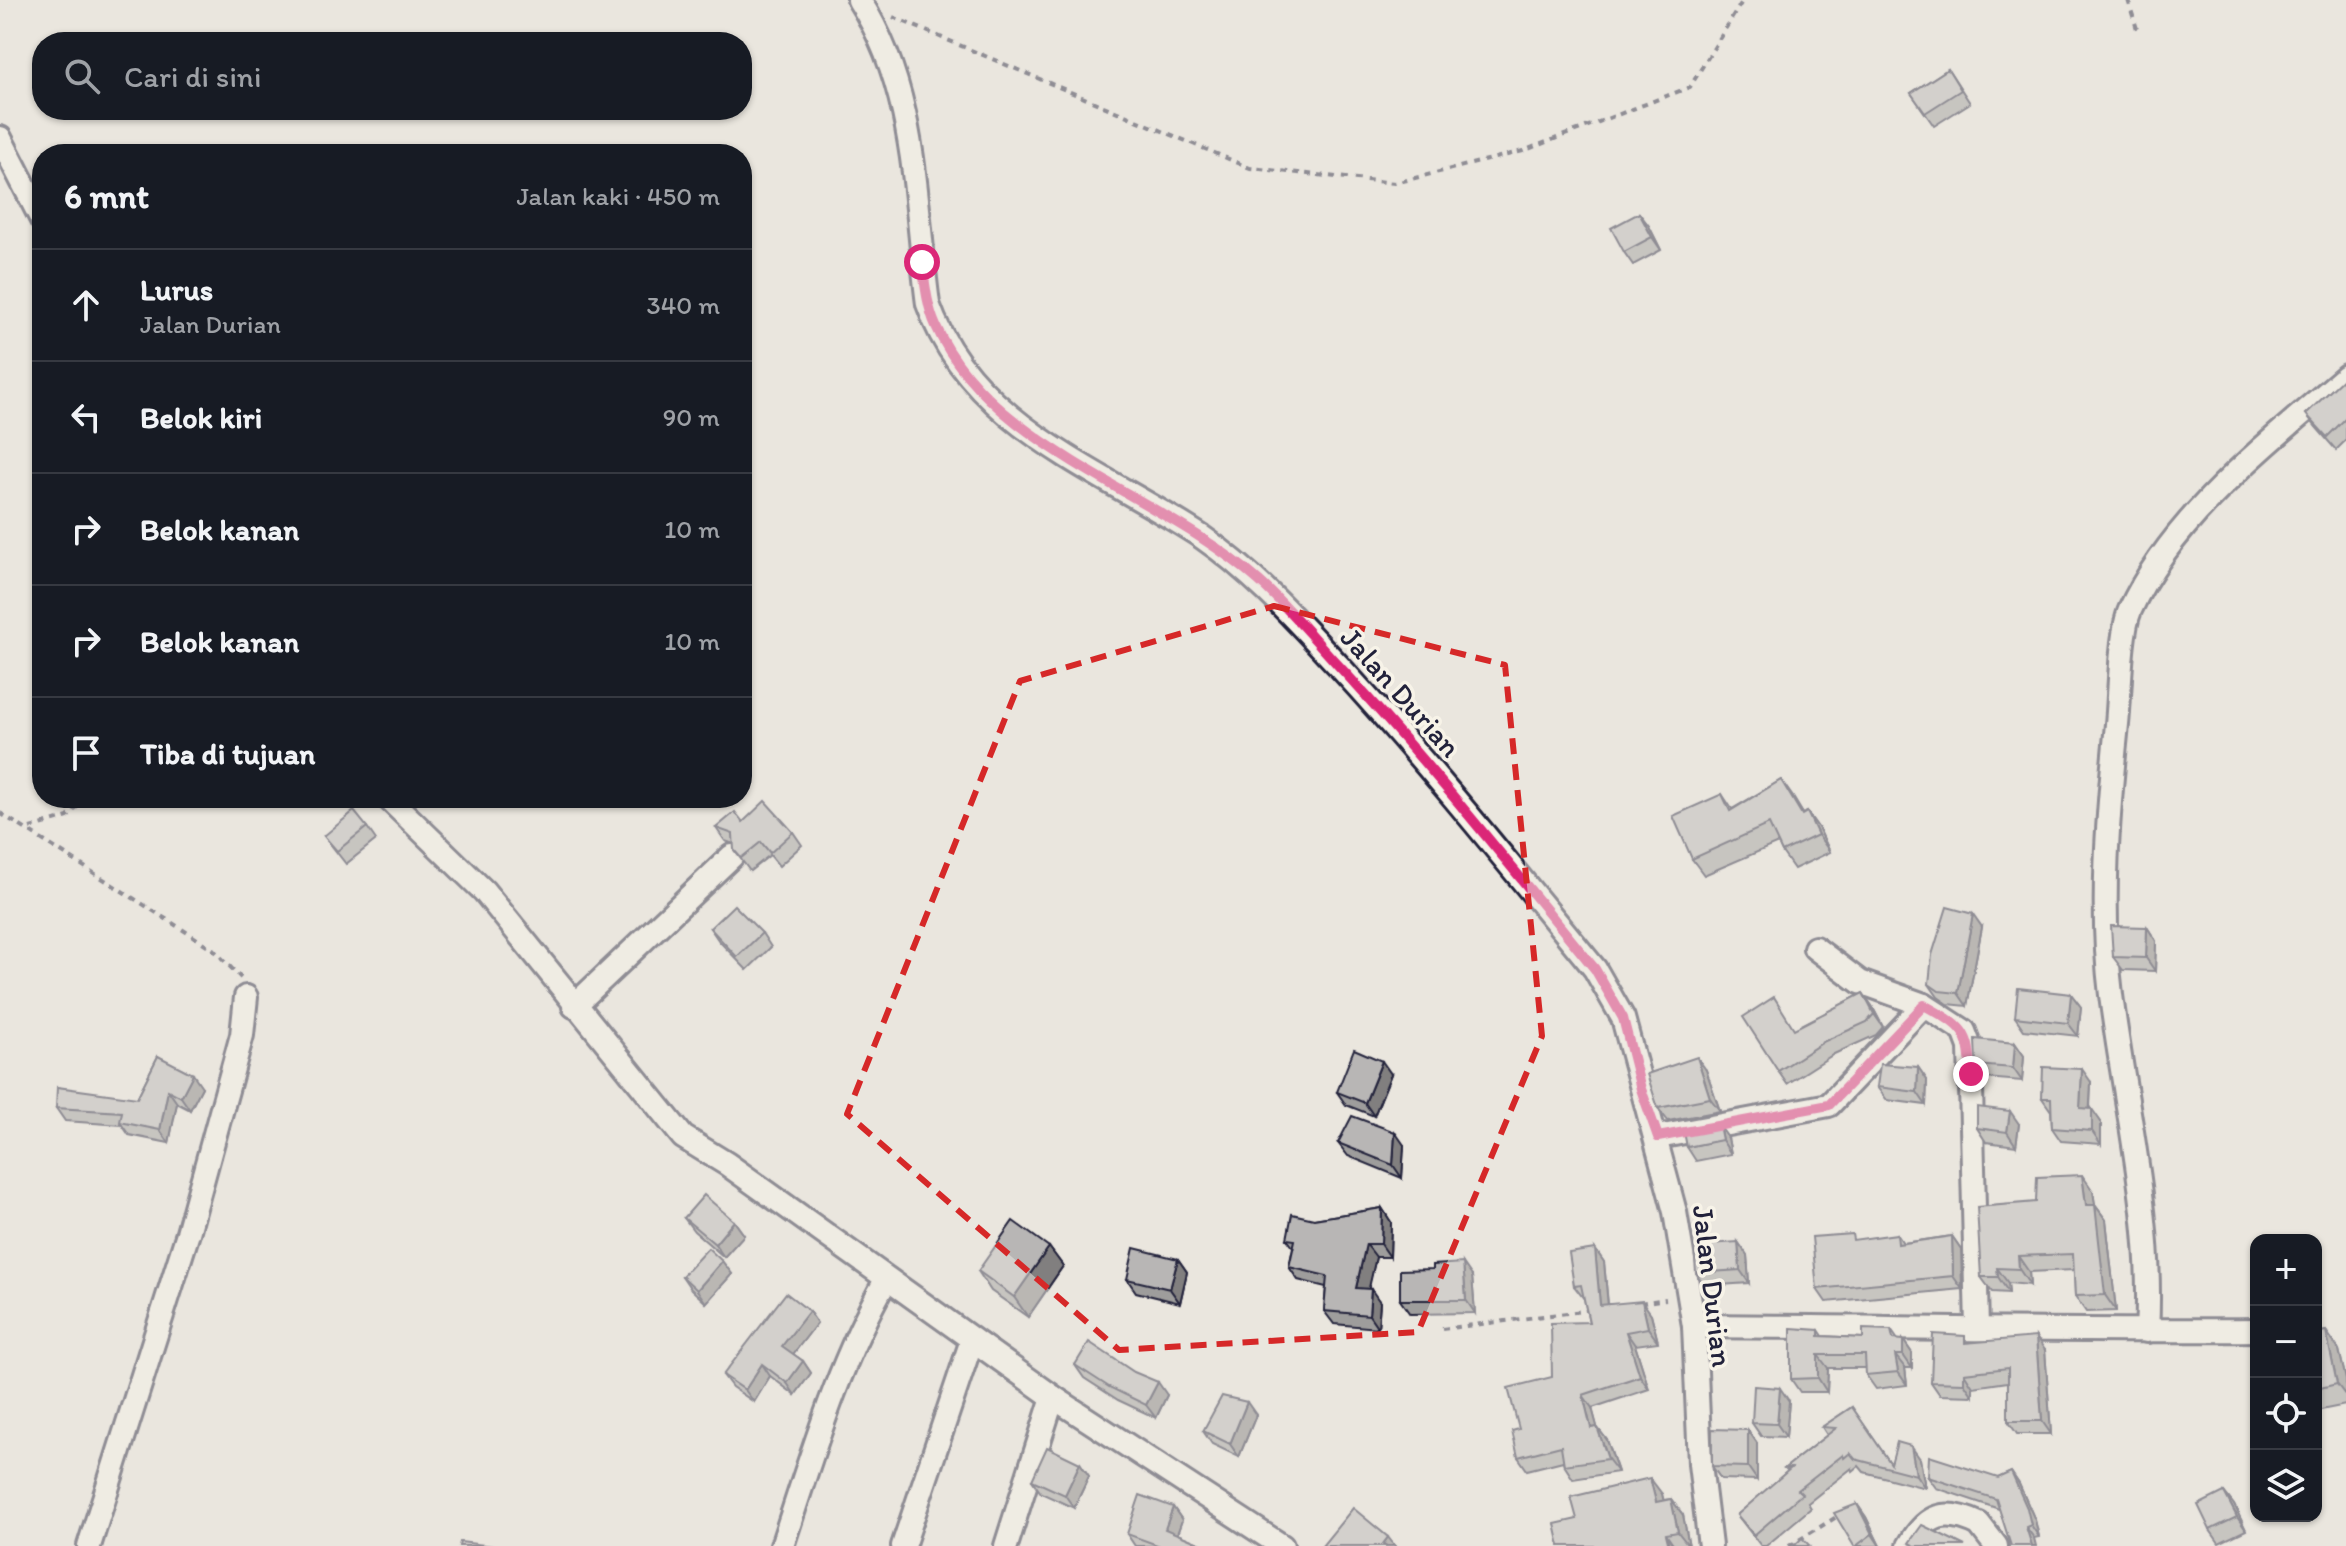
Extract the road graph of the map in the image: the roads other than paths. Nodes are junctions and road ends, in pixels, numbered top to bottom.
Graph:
1 (860, 1) edge
2 (0, 138) edge
3 (32, 200) edge
4 (2346, 376) edge
5 (398, 808) edge
6 (732, 856) edge
7 (1815, 948) dead end
8 (246, 997) road end
9 (1924, 1005) junction
10 (574, 1006) junction
11 (1658, 1137) junction
12 (886, 1280) junction
13 (1694, 1326) junction
14 (1977, 1328) junction
15 (2250, 1330) edge
16 (2147, 1331) junction
17 (972, 1340) junction
18 (1053, 1397) junction
19 (1258, 1539) edge
20 (89, 1546) edge
21 (782, 1546) edge
22 (903, 1546) edge
23 (1006, 1546) edge
24 (1282, 1546) edge
25 (1710, 1546) edge
26 (1909, 1546) edge
27 (1996, 1546) edge

1 - 11 street, Jalan Durian
2 - 3 street
4 - 16 street
5 - 10 street
6 - 10 street
7 - 9 street
8 - 20 street
9 - 11 street
9 - 14 street
10 - 12 street
11 - 13 street, Jalan Durian
12 - 17 street
12 - 21 street
13 - 14 street
13 - 25 street, Jalan Durian
14 - 16 street
15 - 16 street
17 - 18 street
17 - 22 street
18 - 19 street
18 - 23 street
19 - 24 street
26 - 27 street

